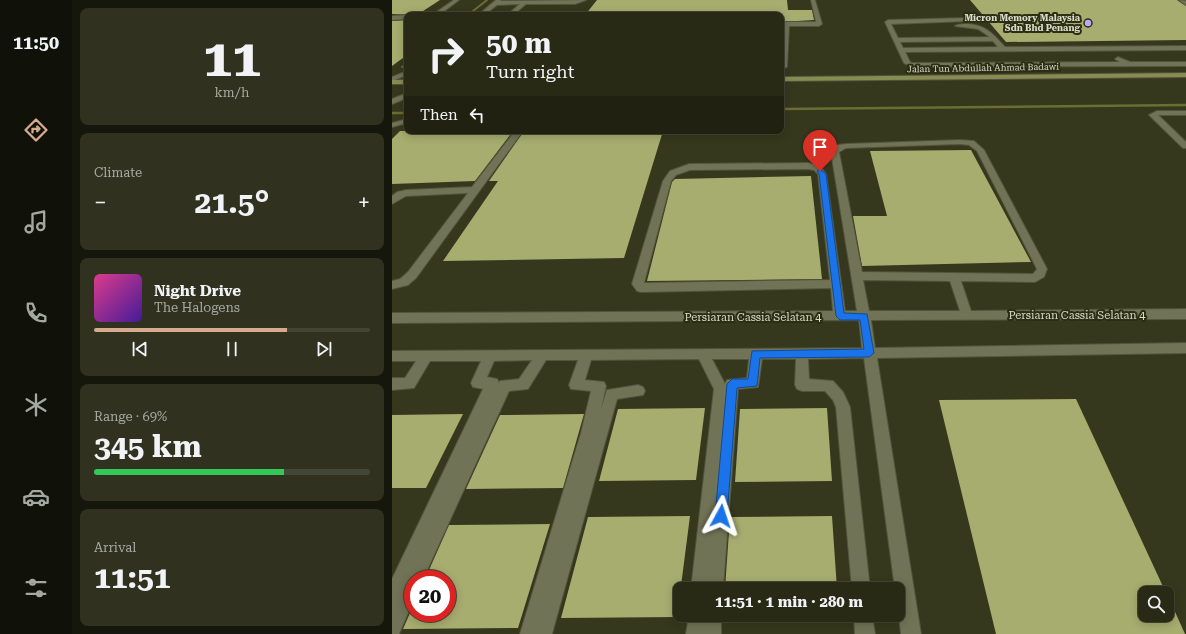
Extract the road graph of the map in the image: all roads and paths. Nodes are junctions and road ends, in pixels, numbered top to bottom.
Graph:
1 (584, 0) edge
2 (813, 0) edge
3 (1181, 0) edge
4 (497, 1) edge
5 (508, 1) edge
6 (454, 2) edge
7 (464, 2) dead end
8 (524, 2) junction
9 (1186, 3) edge
10 (497, 11) dead end
11 (439, 12) edge
12 (484, 12) edge
13 (513, 12) edge
14 (404, 17) edge
15 (392, 18) edge
16 (967, 20) dead end
17 (892, 30) junction
18 (902, 32) dead end
19 (956, 32) dead end
20 (988, 32) junction
21 (994, 39) junction
22 (897, 40) junction
23 (1124, 48) junction
24 (1140, 48) junction
25 (1186, 48) edge
26 (1003, 49) junction
27 (1014, 49) junction
28 (901, 50) junction
29 (1023, 56) junction
30 (1114, 56) junction
31 (1131, 56) junction
32 (944, 57) dead end
33 (905, 58) junction
34 (913, 58) dead end
35 (1029, 64) junction
36 (1124, 64) junction
37 (1144, 64) junction
38 (1161, 64) junction
39 (1186, 64) edge
40 (784, 67) edge
41 (404, 74) edge
42 (1186, 75) edge
43 (392, 79) edge
44 (784, 79) edge
45 (1186, 81) edge
46 (392, 82) edge
47 (404, 82) edge
48 (784, 85) edge
49 (392, 88) edge
50 (404, 88) edge
51 (404, 96) edge
52 (392, 102) edge
53 (1186, 113) edge
54 (404, 122) edge
55 (392, 125) edge
56 (517, 134) edge
57 (1186, 146) edge
58 (475, 190) junction
59 (392, 201) edge
60 (857, 276) junction
61 (954, 276) junction
62 (835, 284) junction
63 (392, 285) edge
64 (1186, 314) edge
65 (967, 315) junction
66 (840, 316) junction
67 (864, 316) junction
68 (392, 318) edge
69 (1186, 348) edge
70 (869, 353) junction
71 (756, 354) junction
72 (802, 354) junction
73 (542, 355) junction
74 (586, 355) junction
75 (704, 355) junction
76 (392, 356) edge
77 (426, 356) junction
78 (490, 356) junction
79 (392, 384) edge
80 (638, 391) dead end
81 (418, 570) edge
82 (701, 582) edge
83 (715, 582) edge
84 (860, 582) edge
85 (392, 599) edge
86 (404, 600) edge
87 (697, 622) edge
88 (712, 622) edge
89 (864, 622) edge
90 (392, 627) edge
91 (530, 634) edge
92 (542, 634) edge
93 (696, 634) edge
94 (712, 634) edge
95 (865, 634) edge
96 (911, 634) edge

1 - 8 street
2 - 40 street
3 - 9 street
4 - 5 street
4 - 12 street
5 - 8 street
5 - 10 street
6 - 7 street
6 - 11 street
8 - 13 street
14 - 15 street
16 - 17 street
17 - 18 street
17 - 20 street
17 - 22 street
19 - 20 street
20 - 21 street
21 - 22 street
21 - 26 street
22 - 28 street
23 - 24 street
23 - 27 street
23 - 31 street
24 - 25 street
24 - 38 street
26 - 27 street
26 - 28 street
27 - 29 street
28 - 33 street
29 - 30 street
29 - 32 street
29 - 35 street
30 - 31 street
30 - 36 street
31 - 37 street
33 - 34 street
33 - 35 street
35 - 36 street
36 - 37 street
37 - 38 street
38 - 39 street
41 - 43 street
42 - 44 main road, Jalan Tun Abdullah Ahmad Badawi
45 - 48 main road, Jalan Tun Abdullah Ahmad Badawi
46 - 47 main road
49 - 50 main road
51 - 52 street
53 - 57 street
54 - 55 street
56 - 58 street
58 - 59 street
58 - 63 street
60 - 61 street
60 - 61 street
60 - 67 street
61 - 65 street
62 - 62 street
62 - 66 street
64 - 65 street, Persiaran Cassia Selatan 4
65 - 67 street, Persiaran Cassia Selatan 4
66 - 67 street, Persiaran Cassia Selatan 4
66 - 68 street, Persiaran Cassia Selatan 4
67 - 70 street
69 - 70 street
70 - 72 street
70 - 96 street
71 - 72 street
71 - 75 street
71 - 83 street
72 - 84 street
73 - 74 street
73 - 78 street
73 - 81 street
74 - 75 street
74 - 91 street
75 - 82 street
76 - 77 street
77 - 78 street
77 - 79 street
78 - 85 street
80 - 92 street
86 - 90 street
87 - 93 street
88 - 94 street
89 - 95 street

